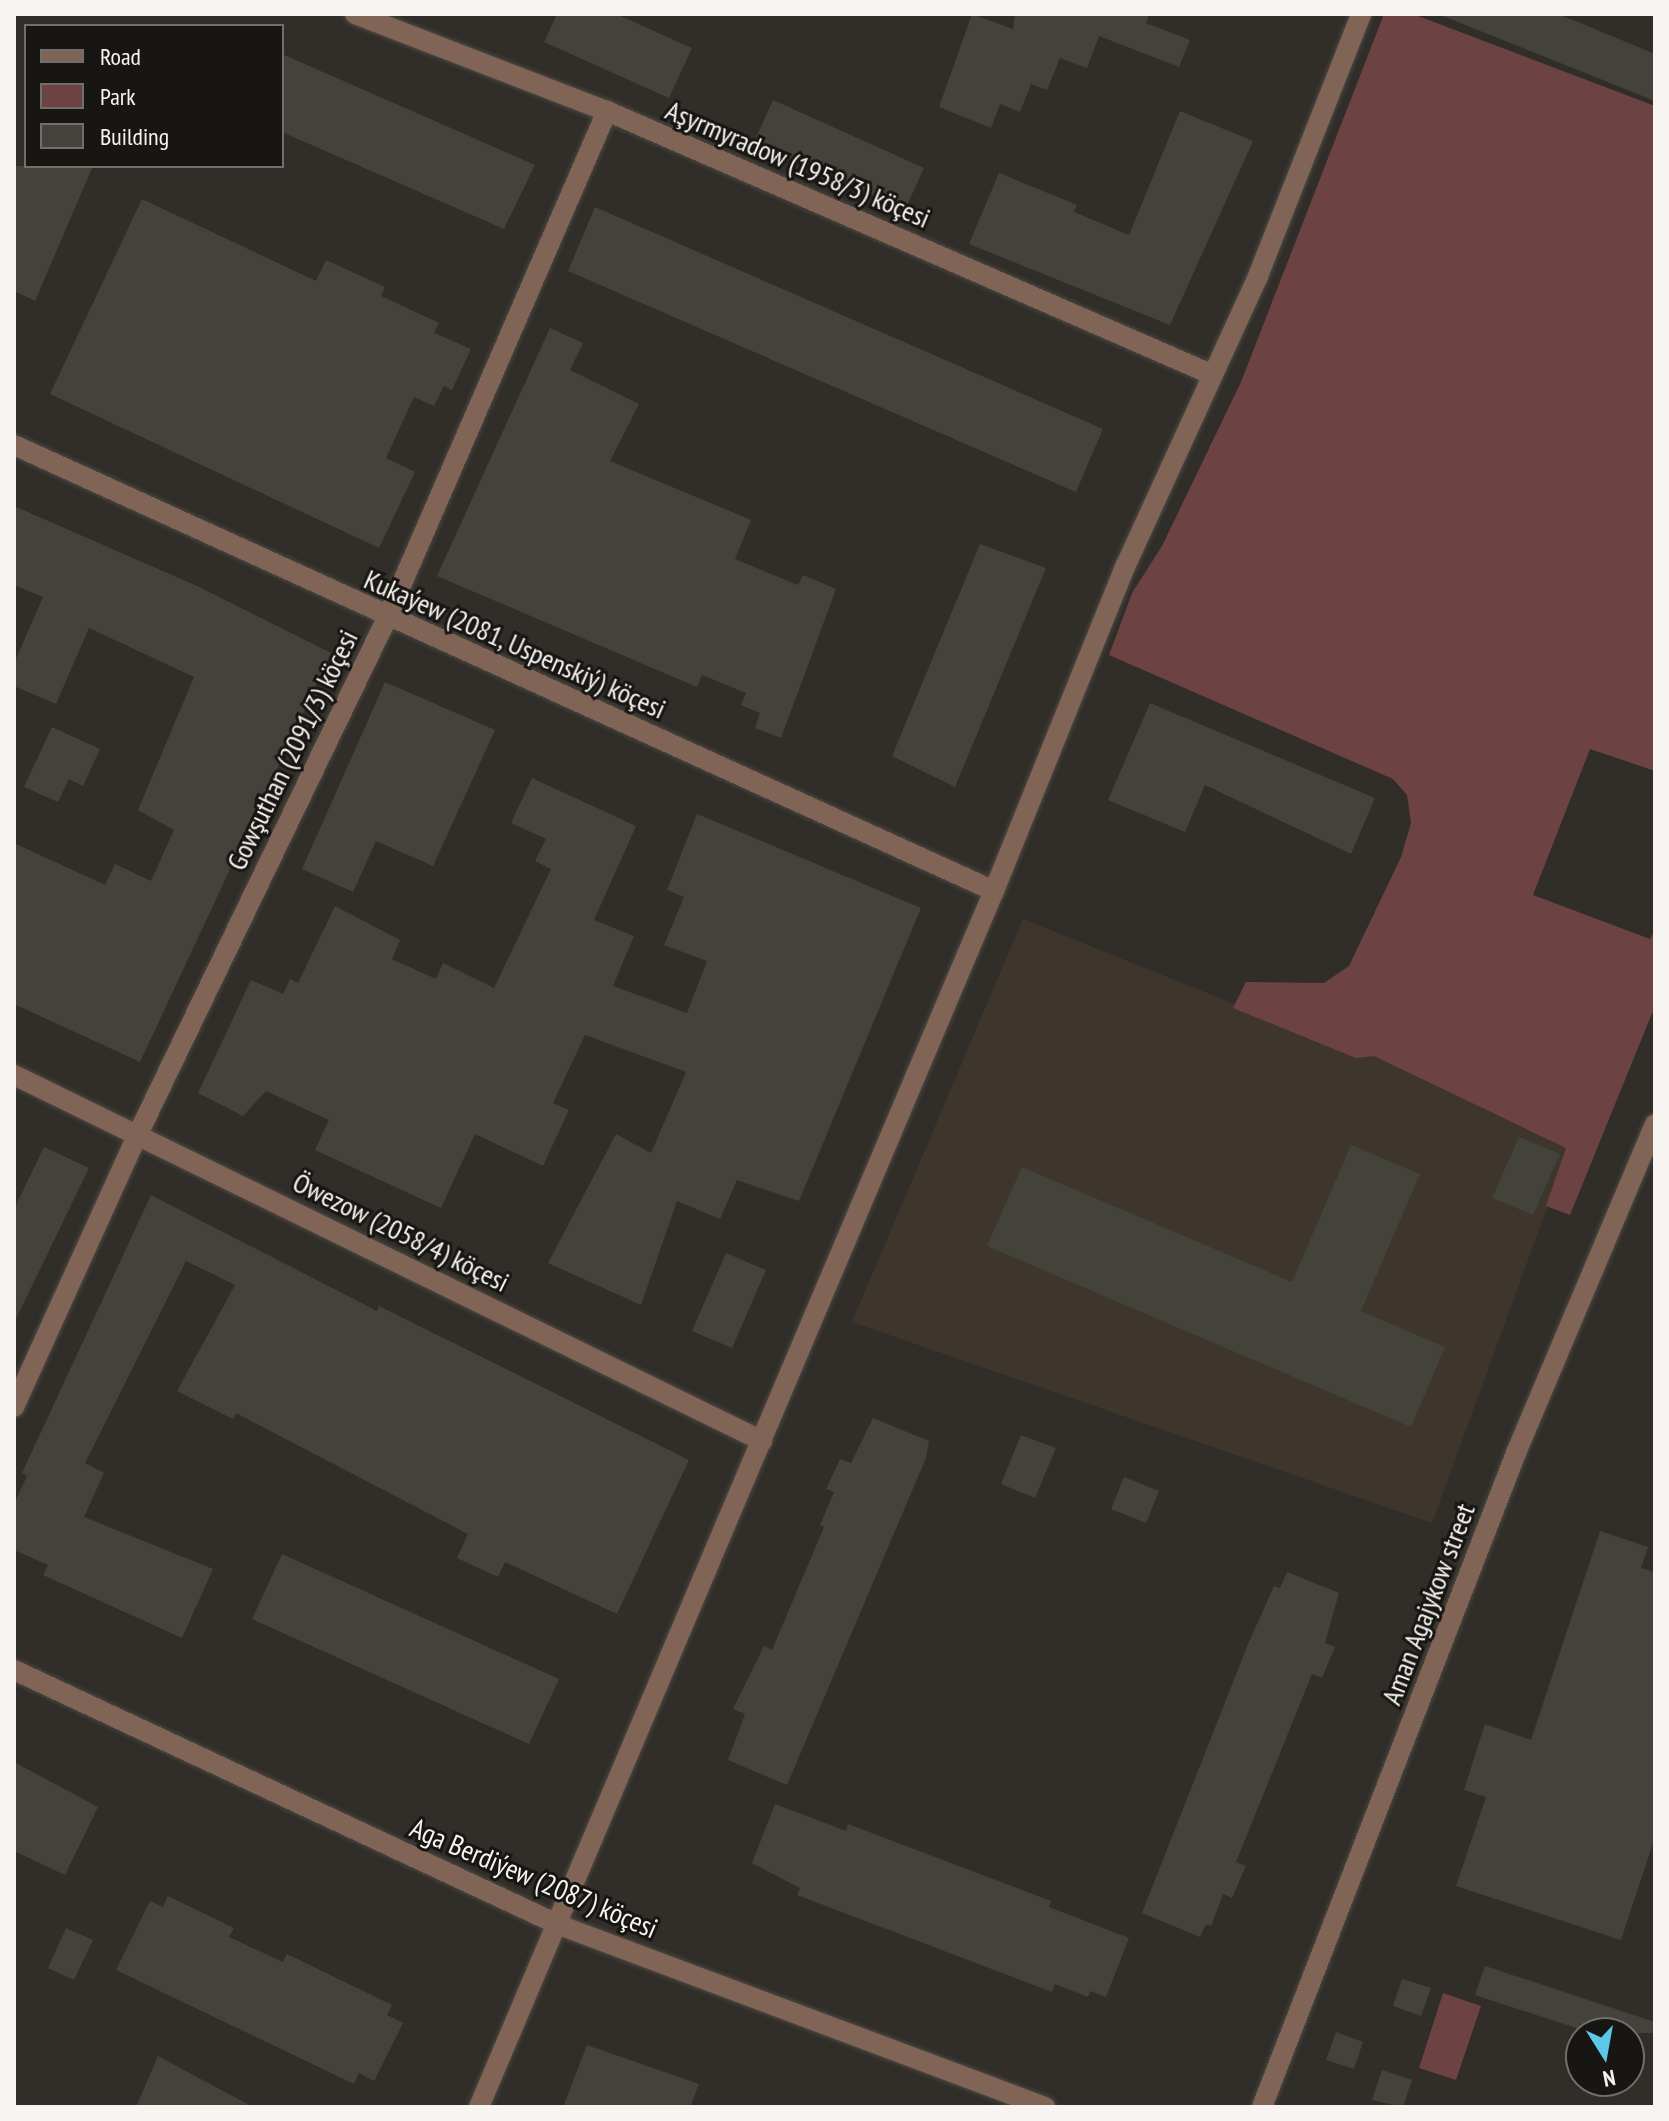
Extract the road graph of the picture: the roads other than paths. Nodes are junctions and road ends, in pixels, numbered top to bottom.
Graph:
1 (355, 14) edge
2 (1361, 14) edge
3 (607, 111) junction
4 (1213, 375) junction
5 (14, 445) edge
6 (387, 618) junction
7 (994, 891) junction
8 (14, 1075) edge
9 (1655, 1124) edge
10 (138, 1134) junction
11 (14, 1407) edge
12 (762, 1441) junction
13 (14, 1670) edge
14 (559, 1925) junction
15 (479, 2107) edge
16 (1045, 2107) edge
17 (1262, 2107) edge

1 - 3 street, Aşyrmyradow (1958/3) köçesi
2 - 4 street
3 - 4 street, Aşyrmyradow (1958/3) köçesi
3 - 6 street, Gowşuthan (2091/3) köçesi
4 - 7 street
5 - 6 street, Kukaýew (2081, Uspenskiý) köçesi
6 - 7 street, Kukaýew (2081, Uspenskiý) köçesi
6 - 10 street, Gowşuthan (2091/3) köçesi
7 - 12 street
8 - 10 street, Öwezow (2058/4) köçesi
9 - 17 street, Aman Agajykow street
10 - 11 street, Gowşuthan (2091/3) köçesi
10 - 12 street, Öwezow (2058/4) köçesi
12 - 14 street
13 - 14 street, Aga Berdiýew (2087) köçesi
14 - 15 street
14 - 16 street, Aga Berdiýew (2087) köçesi

